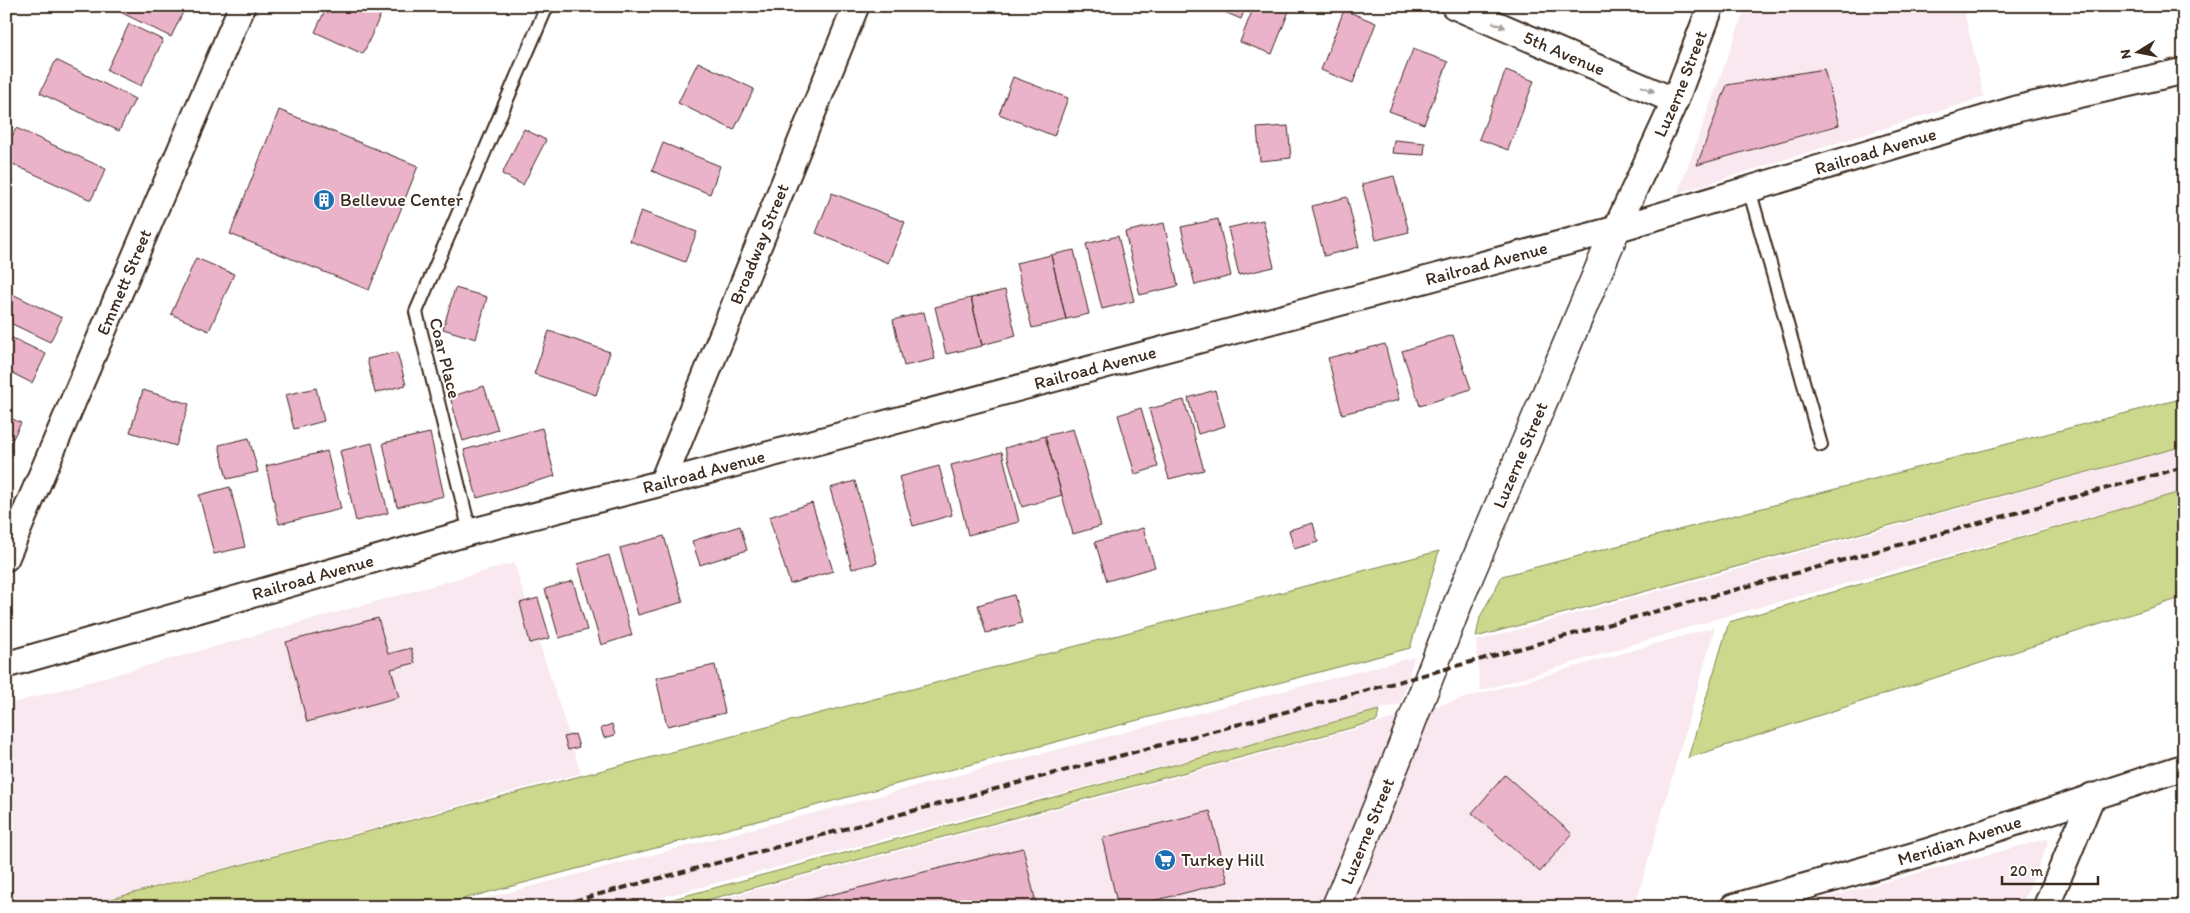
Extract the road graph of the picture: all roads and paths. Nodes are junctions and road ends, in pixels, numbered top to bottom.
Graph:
1 (242, 6) edge
2 (547, 6) edge
3 (856, 6) edge
4 (1454, 6) edge
5 (1711, 6) edge
6 (2184, 71) edge
7 (1675, 101) junction
8 (1750, 189) junction
9 (1616, 229) junction
10 (1821, 445) dead end
11 (662, 483) junction
12 (470, 532) junction
13 (6, 558) edge
14 (6, 665) edge
15 (2184, 767) edge
16 (2092, 796) junction
17 (1336, 907) edge
18 (1733, 907) edge
19 (2046, 907) edge

1 - 13 street, Emmett Street
2 - 12 lane, Coar Place
3 - 11 street, Broadway Street
4 -> 7 street, 5th Avenue
5 - 7 street, Luzerne Street
6 - 8 street, Railroad Avenue
7 - 9 street, Luzerne Street
8 - 9 street, Railroad Avenue
8 - 10 lane
9 - 11 street, Railroad Avenue
9 - 17 street, Luzerne Street
11 - 12 street, Railroad Avenue
12 - 14 street, Railroad Avenue
15 - 16 street, Meridian Avenue
16 - 18 street, Meridian Avenue
16 - 19 street

